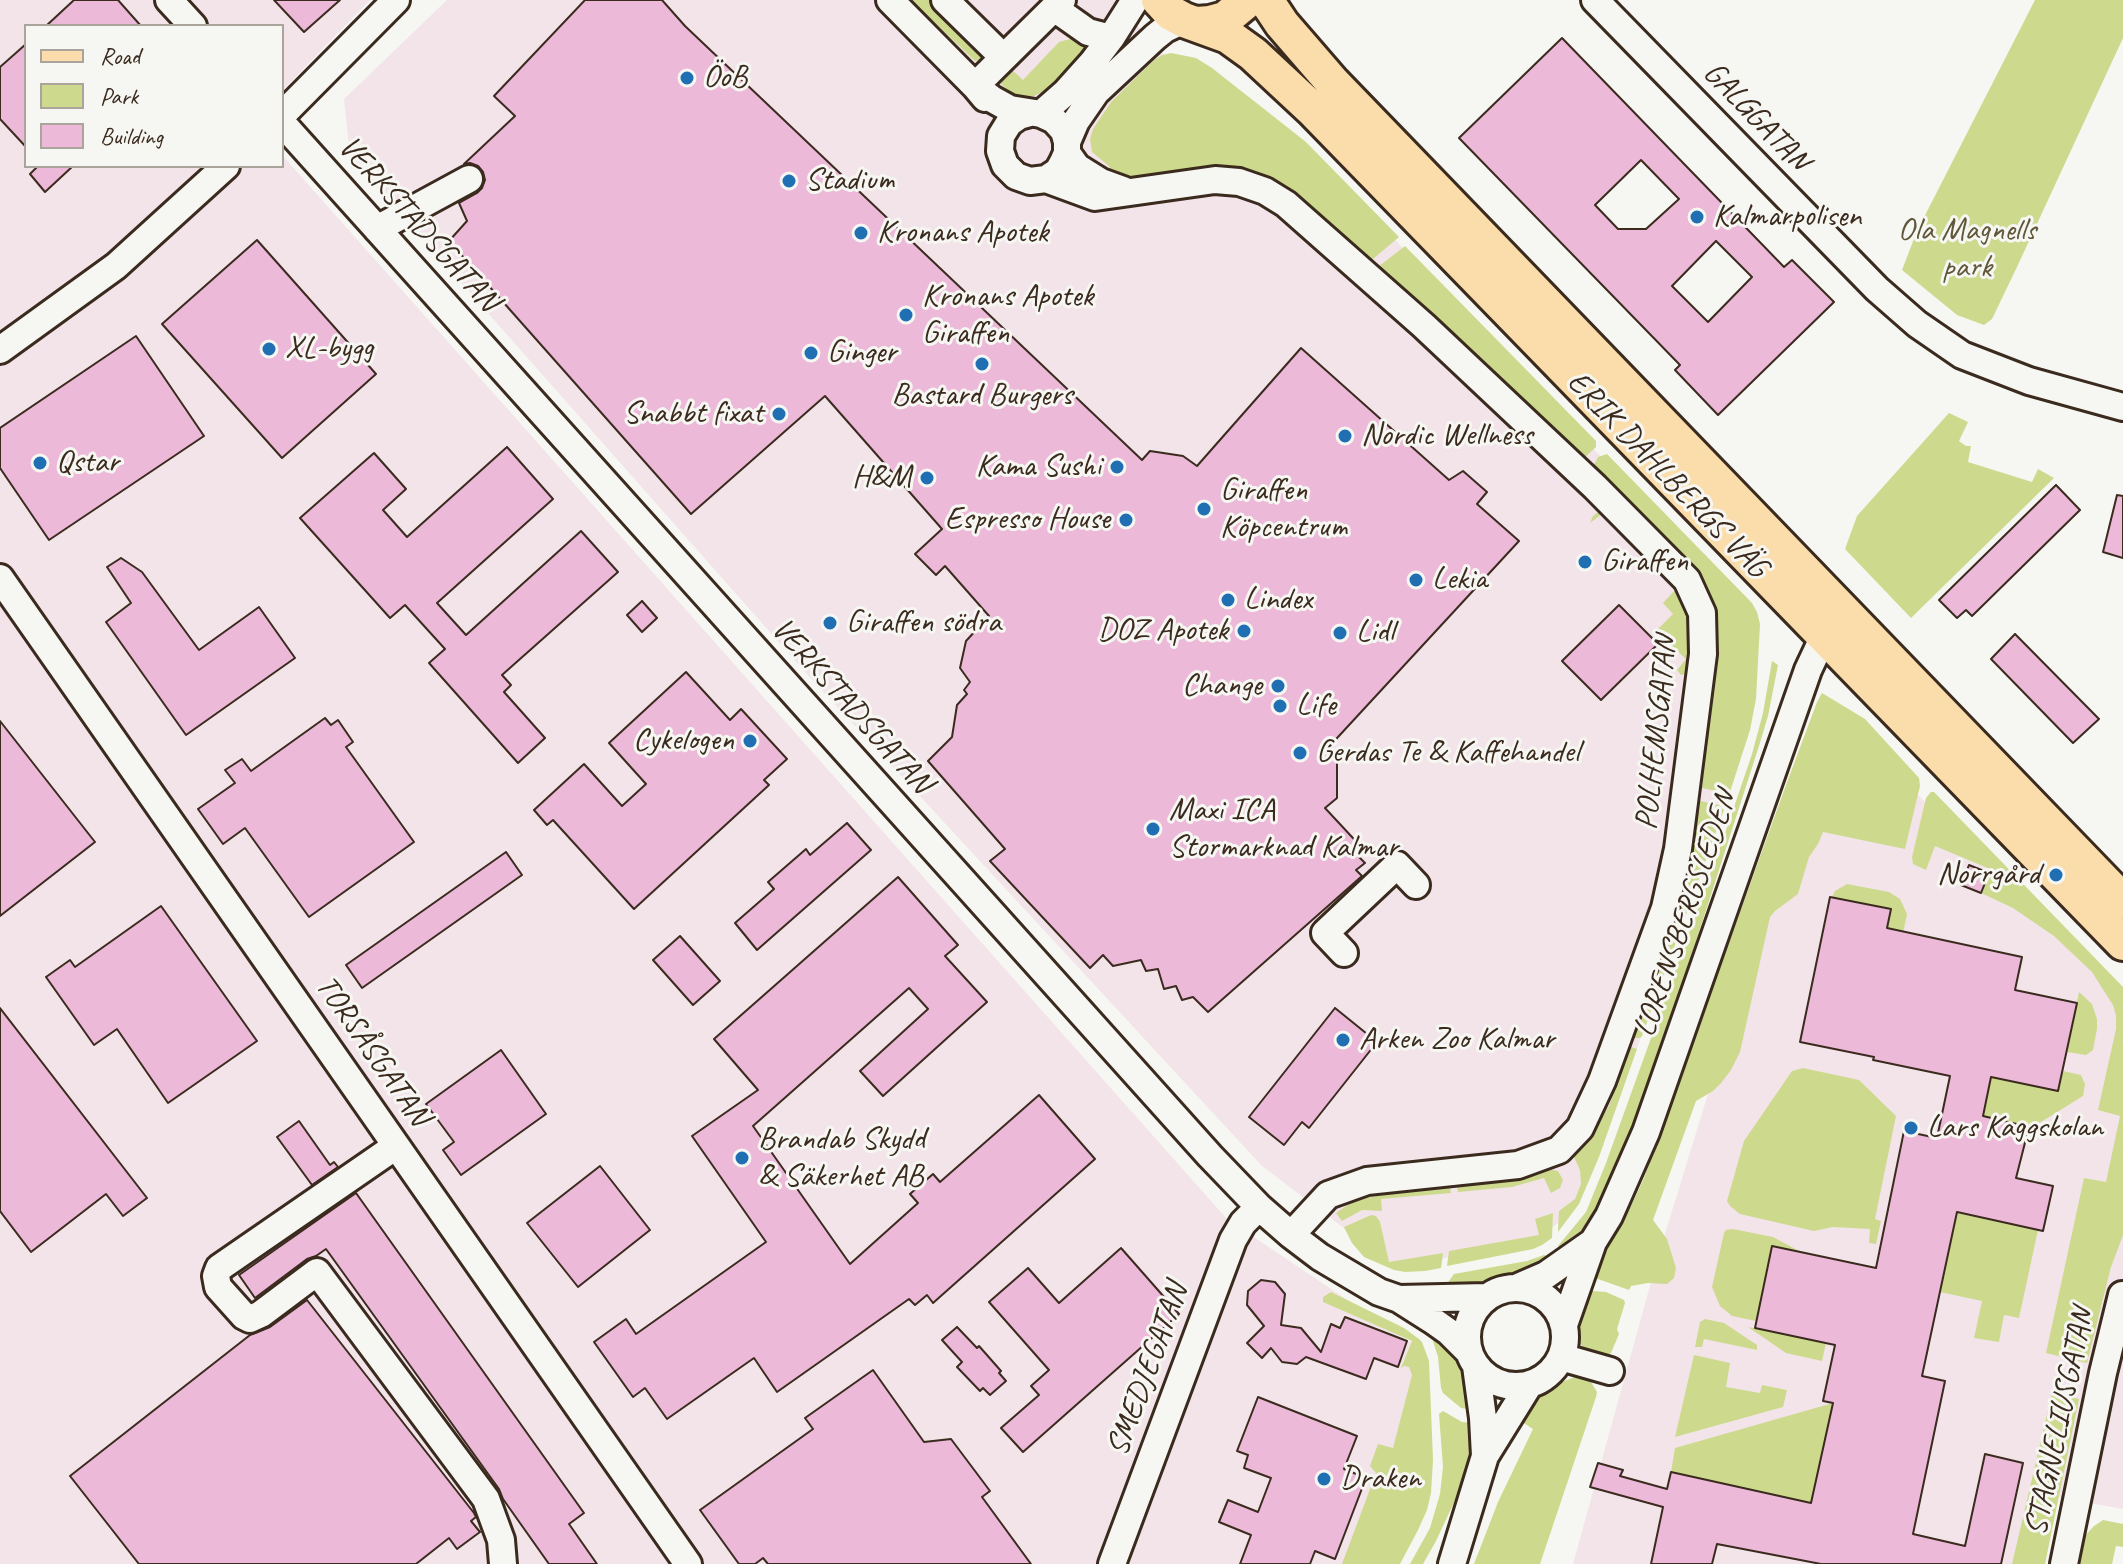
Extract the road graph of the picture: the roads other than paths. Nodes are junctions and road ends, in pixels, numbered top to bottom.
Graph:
1 (169, 0) edge
2 (396, 0) edge
3 (890, 0) edge
4 (945, 0) edge
5 (1135, 0) edge
6 (1248, 0) edge
7 (1266, 0) edge
8 (1595, 0) edge
9 (1058, 4) edge
10 (1180, 15) edge
11 (191, 24) edge
12 (1111, 38) junction
13 (1003, 57) junction
14 (975, 86) junction
15 (284, 113) edge
16 (1036, 113) junction
17 (284, 125) edge
18 (1001, 136) junction
19 (1067, 147) junction
20 (224, 168) edge
21 (469, 179) dead end
22 (1046, 179) junction
23 (1126, 191) junction
24 (377, 229) junction
25 (0, 350) edge
26 (2123, 407) edge
27 (0, 578) edge
28 (1833, 623) junction
29 (1416, 885) dead end
30 (2123, 901) edge
31 (2123, 943) edge
32 (1344, 953) dead end
33 (396, 1146) junction
34 (1259, 1207) junction
35 (1291, 1235) junction
36 (1593, 1242) junction
37 (1516, 1288) junction
38 (2122, 1295) edge
39 (1487, 1297) junction
40 (1399, 1299) junction
41 (1564, 1325) junction
42 (1561, 1357) junction
43 (1472, 1359) junction
44 (1610, 1371) dead end
45 (1529, 1385) junction
46 (1485, 1456) junction
47 (1465, 1521) junction
48 (503, 1564) edge
49 (688, 1564) edge
50 (1112, 1564) edge
51 (1441, 1564) edge
52 (1452, 1564) edge
53 (2064, 1564) edge

1 - 11 street
2 - 15 street
3 - 14 street
4 - 13 street
5 - 12 street
6 - 10 main road
7 - 28 main road, ERIK DAHLBERGS VÄG
8 - 26 street, GALGGATAN
9 - 12 street
9 - 13 street
10 - 19 street
10 - 28 main road, ERIK DAHLBERGS VÄG
12 - 16 street
13 - 14 street
14 - 16 street
14 - 18 street
16 - 18 street
16 - 19 street
17 - 24 street, VERKSTADSGATAN
18 - 22 street
19 - 22 street
19 - 23 street
20 - 25 street
21 - 24 street
22 - 23 street, POLHEMSGATAN
23 - 35 street, POLHEMSGATAN
24 - 34 street, VERKSTADSGATAN
27 - 33 street, TORSÅSGATAN
28 - 30 main road, ERIK DAHLBERGS VÄG
28 - 31 main road, ERIK DAHLBERGS VÄG
28 - 36 street, LORENSBERGSLEDEN
29 - 32 street
33 - 48 street
33 - 49 street, TORSÅSGATAN
34 - 35 street, VERKSTADSGATAN
34 - 50 street, SMEDJEGATAN
35 - 40 street, VERKSTADSGATAN
36 - 37 street, LORENSBERGSLEDEN
36 - 41 street, LORENSBERGSLEDEN
37 - 39 street, LORENSBERGSLEDEN
37 - 41 street
38 - 53 street, STAGNELIUSGATAN
39 - 40 street, VERKSTADSGATAN
39 - 43 street
40 - 43 street, VERKSTADSGATAN
41 - 42 street, LORENSBERGSLEDEN
42 - 44 street
42 - 45 street
43 - 45 street
43 - 46 street
45 - 46 street
46 - 47 street
47 - 51 street
47 - 52 street

